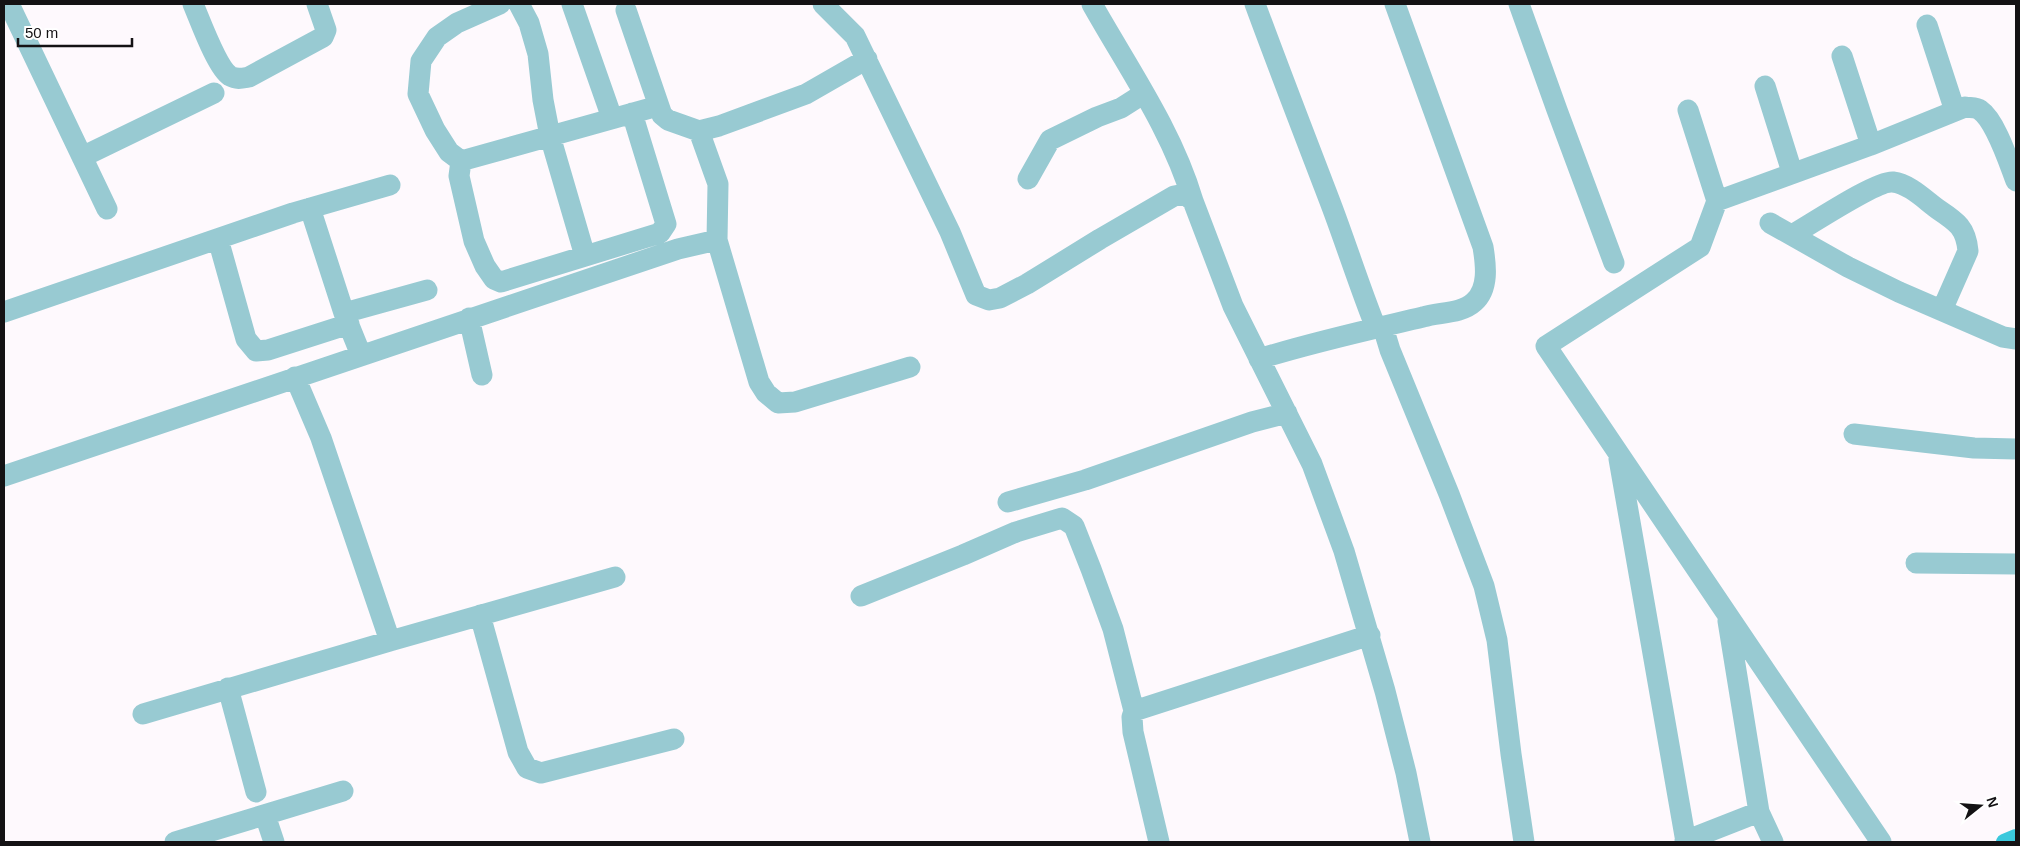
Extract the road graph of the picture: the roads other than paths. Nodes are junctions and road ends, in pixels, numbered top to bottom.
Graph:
1 (9, 4) edge
2 (193, 4) edge
3 (317, 4) edge
4 (500, 4) edge
5 (519, 4) edge
6 (572, 4) edge
7 (824, 4) edge
8 (1092, 4) edge
9 (1255, 4) edge
10 (1395, 4) edge
11 (1519, 4) edge
12 (626, 10) dead end
13 (1927, 25) dead end
14 (1842, 56) dead end
15 (866, 59) junction
16 (1765, 86) dead end
17 (214, 94) dead end
18 (1144, 94) junction
19 (658, 106) junction
20 (1688, 110) dead end
21 (1955, 111) junction
22 (622, 116) junction
23 (698, 131) junction
24 (550, 136) junction
25 (1871, 145) junction
26 (82, 157) junction
27 (461, 161) junction
28 (1792, 172) junction
29 (1028, 179) dead end
30 (2016, 181) edge
31 (390, 184) dead end
32 (1193, 201) junction
33 (1717, 201) junction
34 (310, 208) junction
35 (107, 209) dead end
36 (1770, 223) dead end
37 (1792, 235) junction
38 (218, 238) junction
39 (717, 240) junction
40 (585, 256) junction
41 (1614, 263) dead end
42 (427, 290) dead end
43 (1942, 310) junction
44 (4, 312) edge
45 (347, 318) junction
46 (469, 318) junction
47 (1379, 327) junction
48 (2010, 338) edge
49 (362, 355) junction
50 (1260, 359) junction
51 (910, 367) dead end
52 (482, 375) dead end
53 (295, 377) junction
54 (1287, 413) junction
55 (1854, 434) dead end
56 (2016, 449) edge
57 (1617, 451) junction
58 (4, 476) edge
59 (1008, 502) dead end
60 (1916, 563) dead end
61 (2016, 564) edge
62 (615, 577) dead end
63 (861, 596) dead end
64 (1727, 614) junction
65 (480, 615) junction
66 (1370, 635) junction
67 (390, 641) junction
68 (228, 688) junction
69 (1134, 712) junction
70 (143, 714) dead end
71 (674, 739) dead end
72 (343, 791) dead end
73 (256, 792) dead end
74 (1758, 812) junction
75 (266, 815) junction
76 (1685, 841) edge
77 (178, 842) edge
78 (274, 842) edge
79 (1159, 842) edge
80 (1420, 842) edge
81 (1524, 842) edge
82 (1773, 842) edge
83 (1881, 842) edge

1 - 26 street
2 - 3 street
4 - 27 street
5 - 24 street
6 - 22 street
7 - 15 street
8 - 18 street
9 - 47 street
10 - 47 street
11 - 41 street
12 - 19 street
13 - 21 street
14 - 25 street
15 - 23 street
15 - 32 street
16 - 28 street
17 - 26 street
18 - 29 street
18 - 32 street
19 - 22 street
19 - 23 street
20 - 33 street
21 - 25 street
21 - 30 street
22 - 24 street
22 - 40 street
23 - 39 street
24 - 27 street
24 - 40 street
25 - 28 street
26 - 35 street
27 - 40 street
28 - 33 street
31 - 34 street
32 - 50 street
33 - 57 street
34 - 38 street
34 - 45 street
36 - 37 street
37 - 43 street
37 - 43 street
38 - 44 street
38 - 45 street
39 - 46 street
39 - 51 street
42 - 45 street
43 - 48 street
45 - 49 street
46 - 49 street
46 - 52 street
47 - 50 street
47 - 81 street
49 - 53 street
50 - 54 street
53 - 58 street
53 - 67 street
54 - 59 street
54 - 66 street
55 - 56 street
57 - 64 street
57 - 76 street
60 - 61 street
62 - 65 street
63 - 69 street
64 - 74 street
64 - 83 street
65 - 67 street
65 - 71 street
66 - 69 street
66 - 80 street
67 - 68 street
68 - 70 street
68 - 73 street
69 - 79 street
72 - 75 street
74 - 76 street
74 - 82 street
75 - 77 street
75 - 78 street

